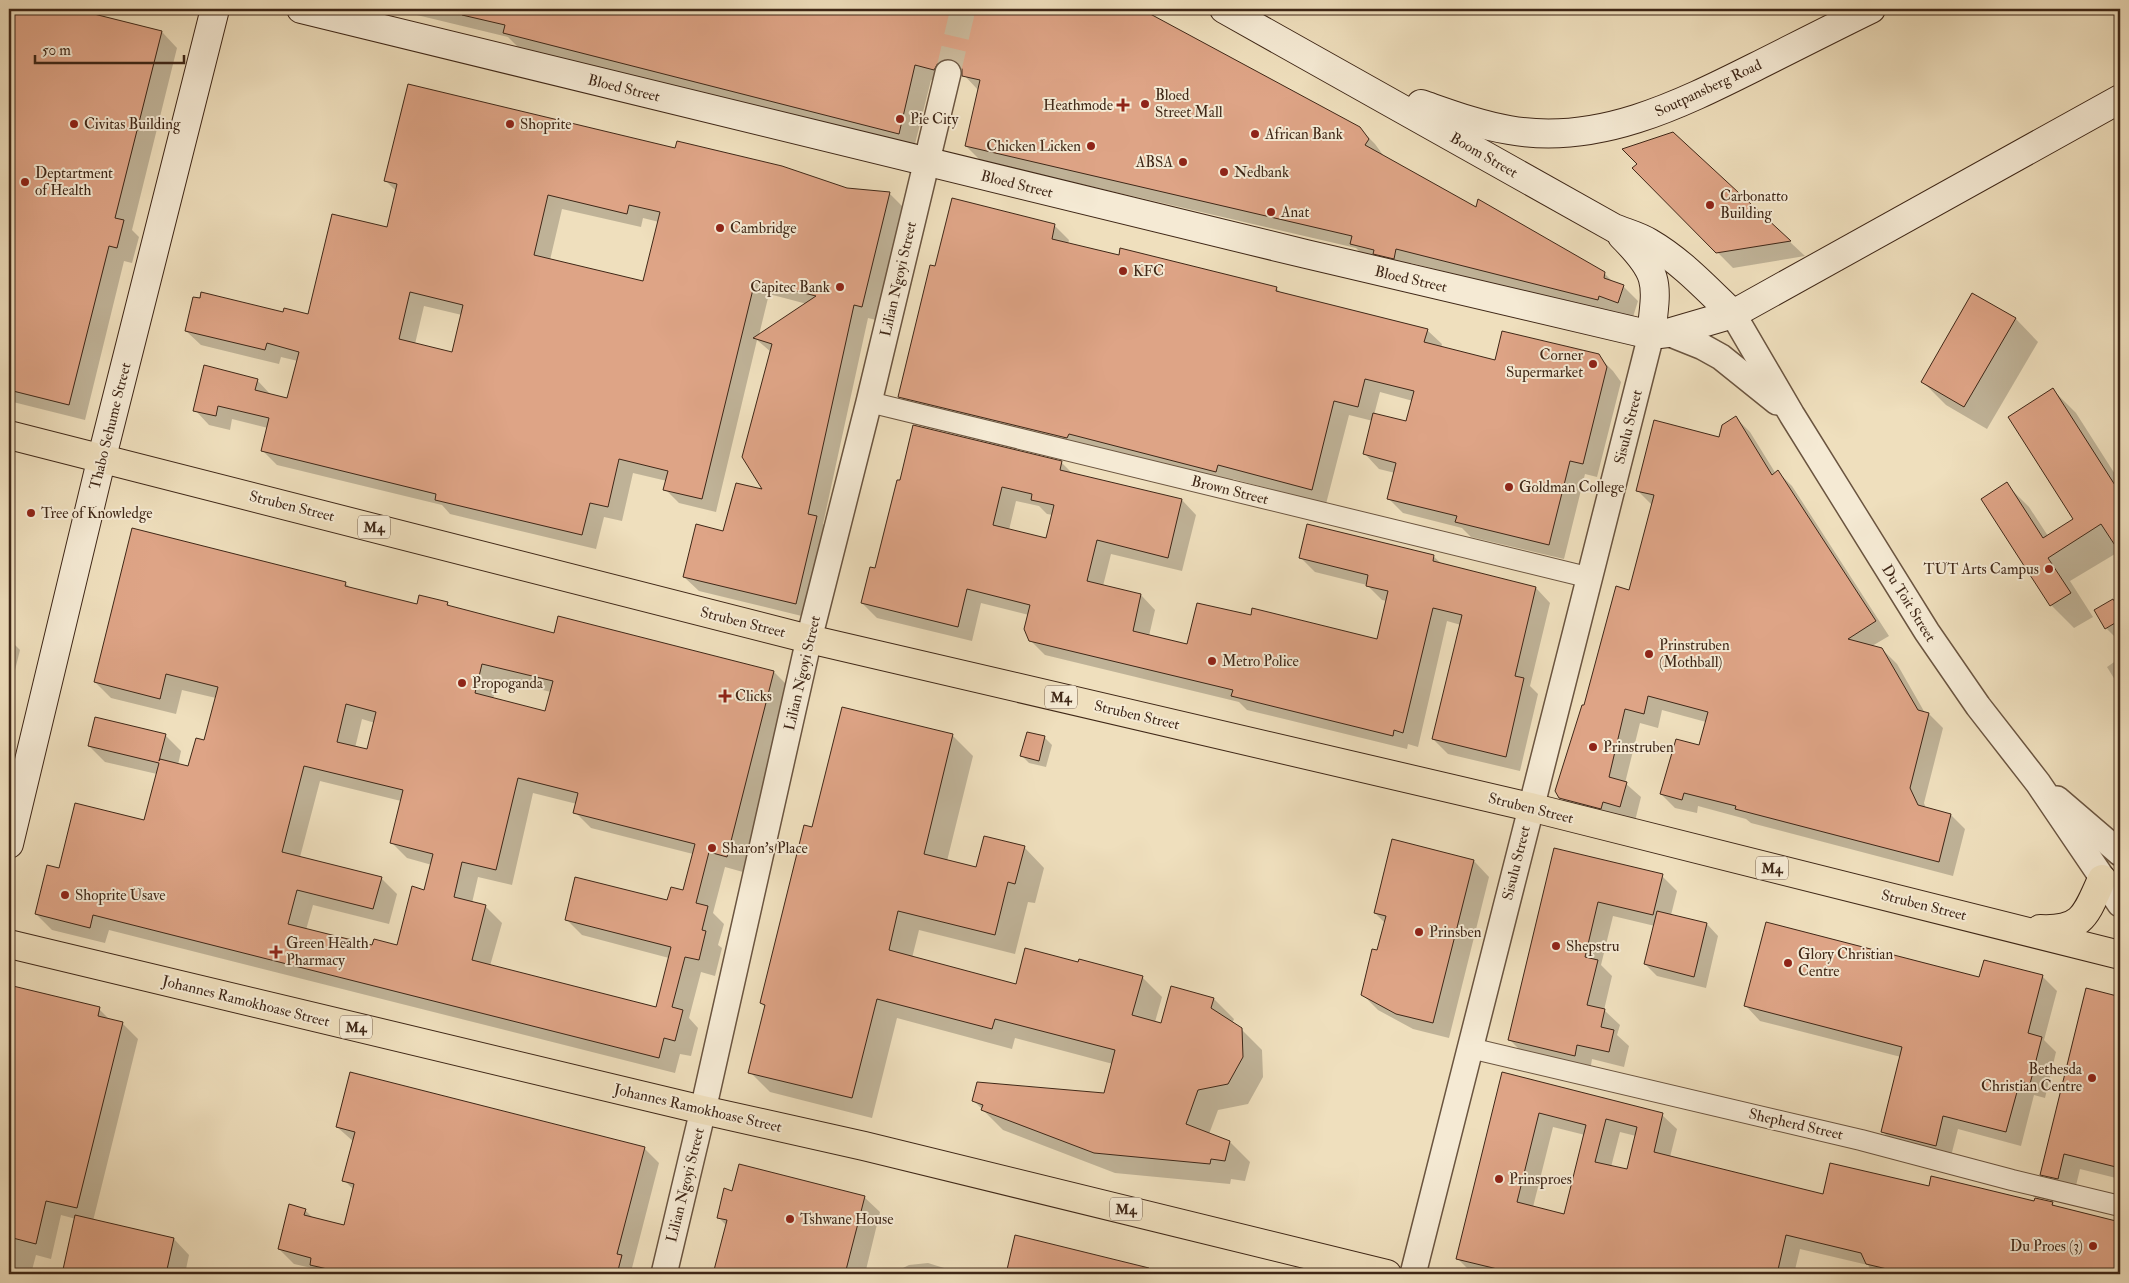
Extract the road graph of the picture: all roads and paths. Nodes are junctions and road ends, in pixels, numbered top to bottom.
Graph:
1 (214, 9) edge
2 (301, 9) edge
3 (1224, 9) edge
4 (1870, 9) edge
5 (948, 73) tunnel mouth
6 (1363, 85) junction
7 (2120, 99) edge
8 (926, 162) junction
9 (1614, 228) junction
10 (1734, 314) junction
11 (1659, 334) junction
12 (869, 402) junction
13 (1792, 415) junction
14 (9, 435) edge
15 (102, 457) junction
16 (1591, 578) junction
17 (809, 639) junction
18 (2038, 783) junction
19 (1530, 807) junction
20 (9, 844) edge
21 (2120, 853) edge
22 (2102, 880) junction
23 (2120, 904) edge
24 (2014, 928) junction
25 (9, 944) edge
26 (2120, 955) edge
27 (1470, 1048) junction
28 (703, 1110) junction
29 (2120, 1206) edge
30 (664, 1274) edge
31 (1387, 1274) edge
32 (1413, 1274) edge

1 - 15 main road, Thabo Sehume Street
2 - 8 main road, Bloed Street
3 - 6 main road, Boom Street
4 - 6 main road, Soutpansberg Road
5 - 8 street, Lilian Ngoyi Street
6 - 9 main road, Boom Street
7 - 10 main road
8 - 11 main road, Bloed Street
8 - 12 street, Lilian Ngoyi Street
9 - 10 main road, Boom Street
9 - 11 main road
10 - 11 main road, Bloed Street
10 - 13 street, Du Toit Street
11 - 13 street, Du Toit Street
11 - 16 street, Sisulu Street
12 - 16 street, Brown Street
12 - 17 street, Lilian Ngoyi Street
13 - 18 street, Du Toit Street
14 - 15 main road, Struben Street / M4
15 - 17 main road, Struben Street / M4
15 - 20 main road, Thabo Sehume Street
16 - 19 street, Sisulu Street
17 - 19 main road, Struben Street / M4
17 - 28 street, Lilian Ngoyi Street
18 - 21 street, Du Toit Street
18 - 22 street, Du Toit Street
19 - 24 main road, Struben Street / M4
19 - 27 street, Sisulu Street
22 - 23 street, Du Toit Street
22 - 24 main road
24 - 26 main road, Struben Street / M4
25 - 28 main road, Johannes Ramokhoase Street / M4
27 - 29 street, Shepherd Street
27 - 32 street, Sisulu Street
28 - 30 street, Lilian Ngoyi Street
28 - 31 main road, Johannes Ramokhoase Street / M4

